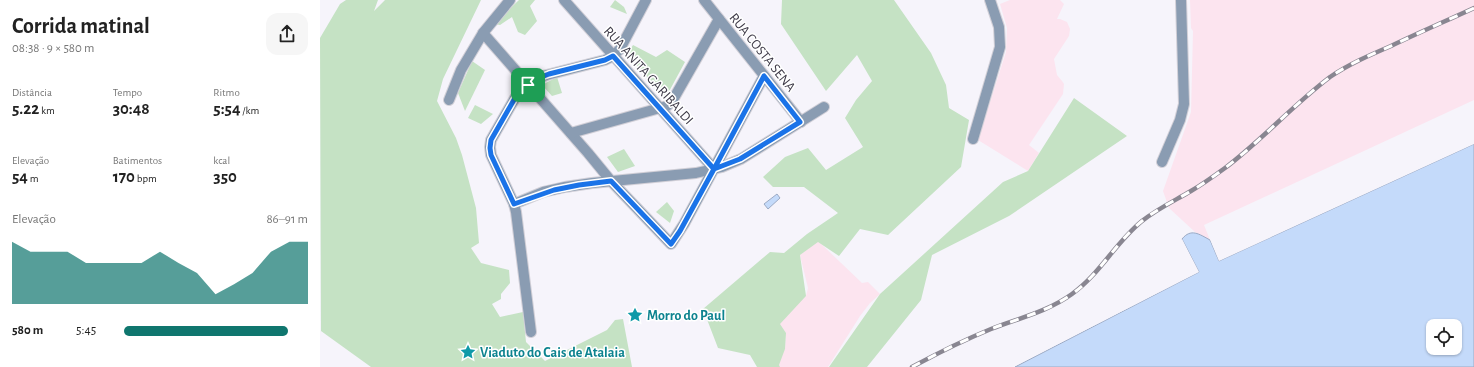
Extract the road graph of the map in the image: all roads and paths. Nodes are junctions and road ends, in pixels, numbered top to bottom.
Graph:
1 (510, 0) edge
2 (564, 0) edge
3 (646, 0) edge
4 (704, 0) edge
5 (990, 0) edge
6 (1181, 0) edge
7 (719, 19) junction
8 (482, 33) junction
9 (613, 56) junction
10 (764, 76) junction
11 (528, 85) junction
12 (449, 100) dead end
13 (824, 107) dead end
14 (660, 109) junction
15 (800, 122) junction
16 (571, 133) junction
17 (973, 138) dead end
18 (1162, 162) dead end
19 (714, 169) junction
20 (611, 181) junction
21 (514, 204) junction
22 (531, 332) dead end

1 - 8 street
2 - 9 street, RUA ANITA GARIBALDI
3 - 9 street
4 - 7 street, RUA COSTA SENA
5 - 17 street
6 - 18 street
7 - 10 street, RUA COSTA SENA
7 - 14 street
8 - 11 street
8 - 12 street
9 - 11 street
9 - 14 street, RUA ANITA GARIBALDI
10 - 15 street, RUA COSTA SENA
10 - 19 street
11 - 16 street
11 - 21 street
13 - 15 street
14 - 16 street
14 - 19 street, RUA ANITA GARIBALDI
15 - 19 street
16 - 20 street
19 - 20 street
19 - 20 street
20 - 21 street
21 - 22 street

